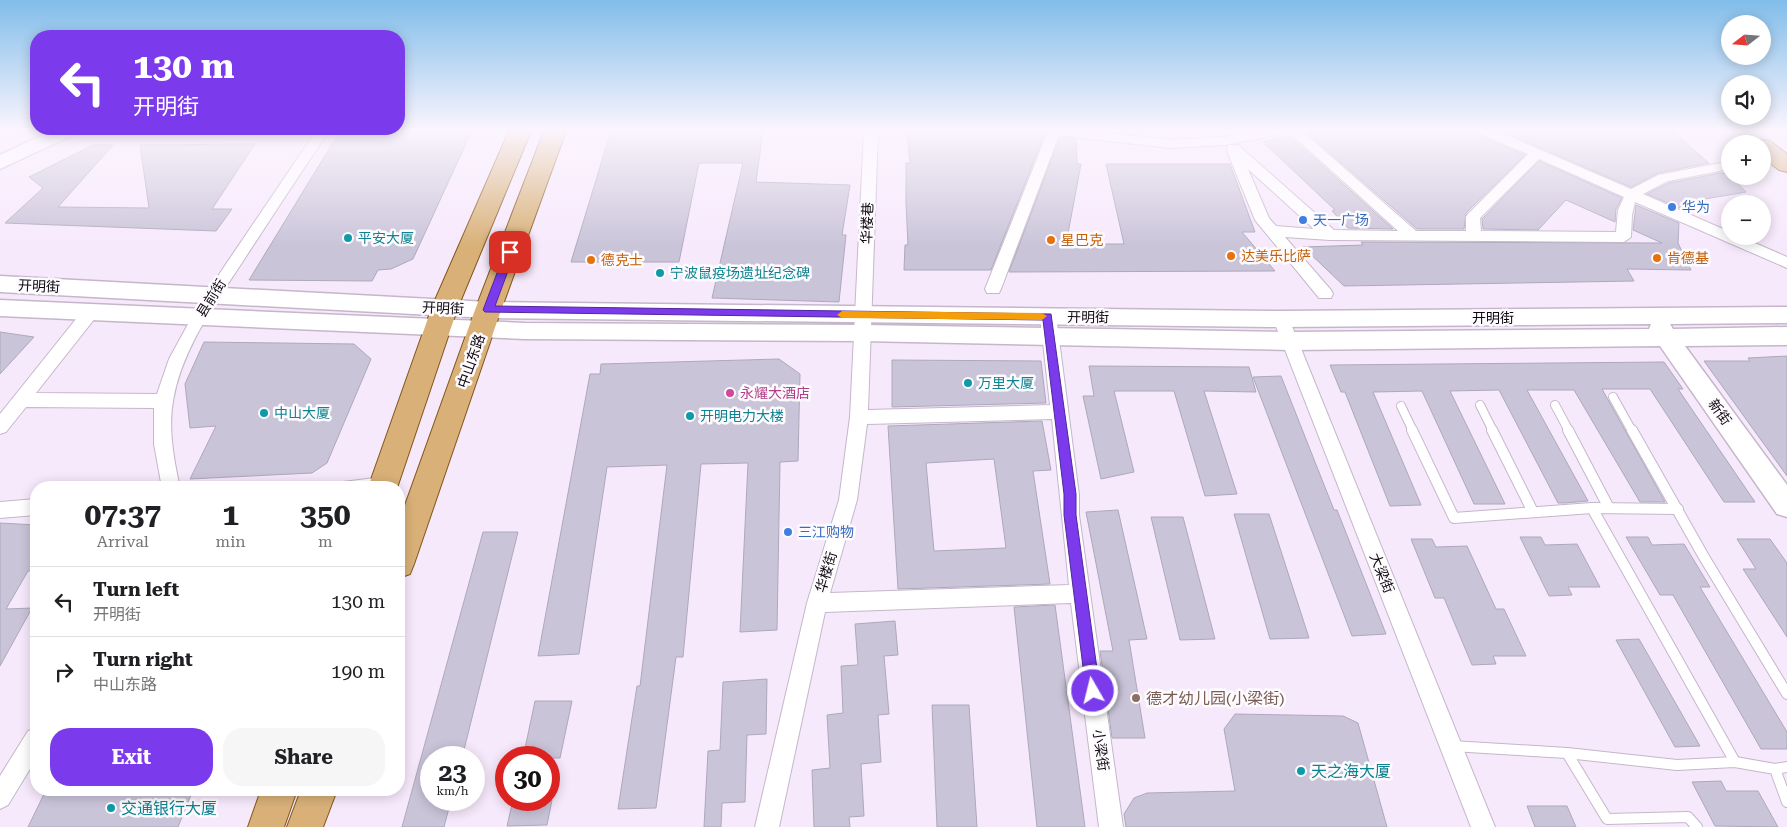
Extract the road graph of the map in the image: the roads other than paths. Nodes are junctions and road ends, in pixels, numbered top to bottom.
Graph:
1 (296, 170) edge
2 (504, 170) edge
3 (541, 170) edge
4 (869, 170) edge
5 (1040, 170) edge
6 (1240, 170) edge
7 (1257, 170) edge
8 (1338, 170) edge
9 (1521, 170) edge
10 (1574, 170) edge
11 (1702, 170) edge
12 (1632, 196) junction
13 (1270, 231) junction
14 (1330, 235) junction
15 (1412, 235) junction
16 (1474, 236) junction
17 (1787, 263) edge
18 (0, 284) edge
19 (993, 289) dead end
20 (1326, 294) dead end
21 (212, 296) junction
22 (0, 308) edge
23 (90, 313) junction
24 (1787, 315) edge
25 (198, 317) junction
26 (442, 317) junction
27 (1281, 318) junction
28 (485, 320) junction
29 (863, 324) junction
30 (1049, 326) junction
31 (1660, 327) junction
32 (1787, 336) edge
33 (1290, 341) junction
34 (1613, 397) dead end
35 (22, 400) junction
36 (164, 401) junction
37 (1480, 405) dead end
38 (1555, 405) dead end
39 (1401, 406) dead end
40 (1059, 412) junction
41 (859, 417) junction
42 (0, 427) edge
43 (169, 481) edge
44 (385, 481) edge
45 (1787, 506) edge
46 (30, 508) edge
47 (1592, 508) junction
48 (1609, 508) junction
49 (1678, 509) junction
50 (0, 510) edge
51 (1533, 512) junction
52 (405, 547) edge
53 (1080, 594) junction
54 (817, 603) junction
55 (1787, 694) edge
56 (1451, 746) junction
57 (30, 749) edge
58 (1567, 753) junction
59 (1736, 762) junction
60 (1781, 768) edge
61 (277, 796) edge
62 (317, 796) edge
63 (0, 797) edge
64 (1787, 802) edge
65 (266, 827) edge
66 (306, 827) edge
67 (767, 827) edge
68 (1111, 827) edge
69 (1483, 827) edge
70 (1697, 827) edge

1 - 21 street, 县前街
2 - 26 main road
3 - 28 main road, 中山东路
4 - 29 street, 华楼巷
5 - 19 street
6 - 13 street
7 - 14 street
8 - 15 street
9 - 16 street
10 - 12 street
11 - 12 street
12 - 16 street
12 - 17 street
13 - 14 street
13 - 20 street
14 - 15 street
15 - 16 street
18 - 21 street, 开明街
21 - 25 street, 县前街
21 - 26 street, 开明街
22 - 23 street, 开明街
23 - 25 street, 开明街
23 - 35 street
24 - 31 street, 开明街
25 - 26 street, 开明街
25 - 36 street, 县前街
26 - 28 street, 开明街
26 - 44 main road
27 - 30 street, 开明街
27 - 31 street, 开明街
27 - 33 street, 大梁街
28 - 29 street, 开明街
28 - 52 main road, 中山东路
29 - 30 street, 开明街
29 - 41 street, 华楼街
30 - 33 street, 开明街
30 - 40 street, 小梁街
31 - 32 street, 开明街
31 - 33 street, 开明街
31 - 45 street, 新街
33 - 56 street, 大梁街
34 - 49 lane
35 - 36 street
35 - 42 street
36 - 43 street, 县前街
37 - 51 lane
38 - 48 lane
39 - 51 lane
40 - 41 street
40 - 53 street, 小梁街
41 - 54 street, 华楼街
46 - 50 street
47 - 48 lane
47 - 51 lane
47 - 59 lane
48 - 49 lane
49 - 55 lane
53 - 54 street
53 - 68 street, 小梁街
54 - 67 street, 华楼街
56 - 58 lane
56 - 69 street, 大梁街
57 - 63 street
58 - 59 lane
58 - 70 lane
59 - 60 lane
60 - 64 lane
61 - 65 main road
62 - 66 main road

